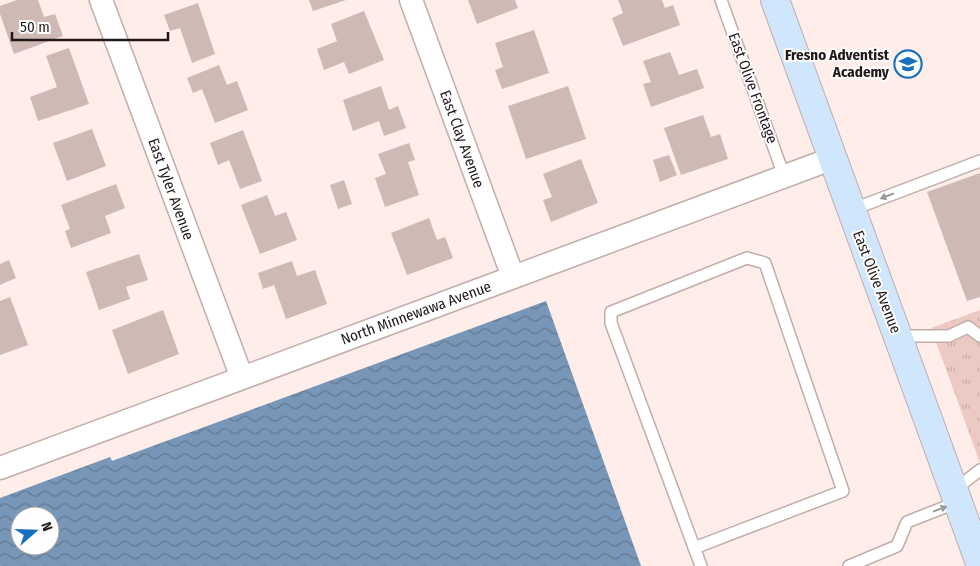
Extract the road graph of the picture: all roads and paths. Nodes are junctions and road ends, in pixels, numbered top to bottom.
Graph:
1 (101, 0) edge
2 (411, 0) edge
3 (722, 0) edge
4 (776, 0) edge
5 (831, 158) junction
6 (980, 161) edge
7 (784, 176) junction
8 (850, 210) junction
9 (513, 277) junction
10 (980, 322) edge
11 (968, 327) junction
12 (898, 336) junction
13 (980, 336) edge
14 (242, 378) junction
15 (0, 468) edge
16 (980, 470) edge
17 (956, 496) junction
18 (694, 548) junction
19 (980, 563) edge
20 (701, 566) edge
21 (849, 566) edge

1 - 14 street, East Tyler Avenue
2 - 9 street, East Clay Avenue
3 - 7 lane, East Olive Frontage
4 - 5 main road, East Olive Avenue
5 - 7 street, North Minnewawa Avenue
5 - 8 main road, East Olive Avenue
6 -> 8 lane
7 - 9 street, North Minnewawa Avenue
8 - 12 main road, East Olive Avenue
9 - 14 street, North Minnewawa Avenue
10 - 11 lane
11 - 12 lane
11 - 13 lane
12 - 17 main road, East Olive Avenue
14 - 15 street, North Minnewawa Avenue
16 - 17 lane
17 - 19 main road, East Olive Avenue
21 -> 17 lane
18 - 18 lane
18 - 20 lane

